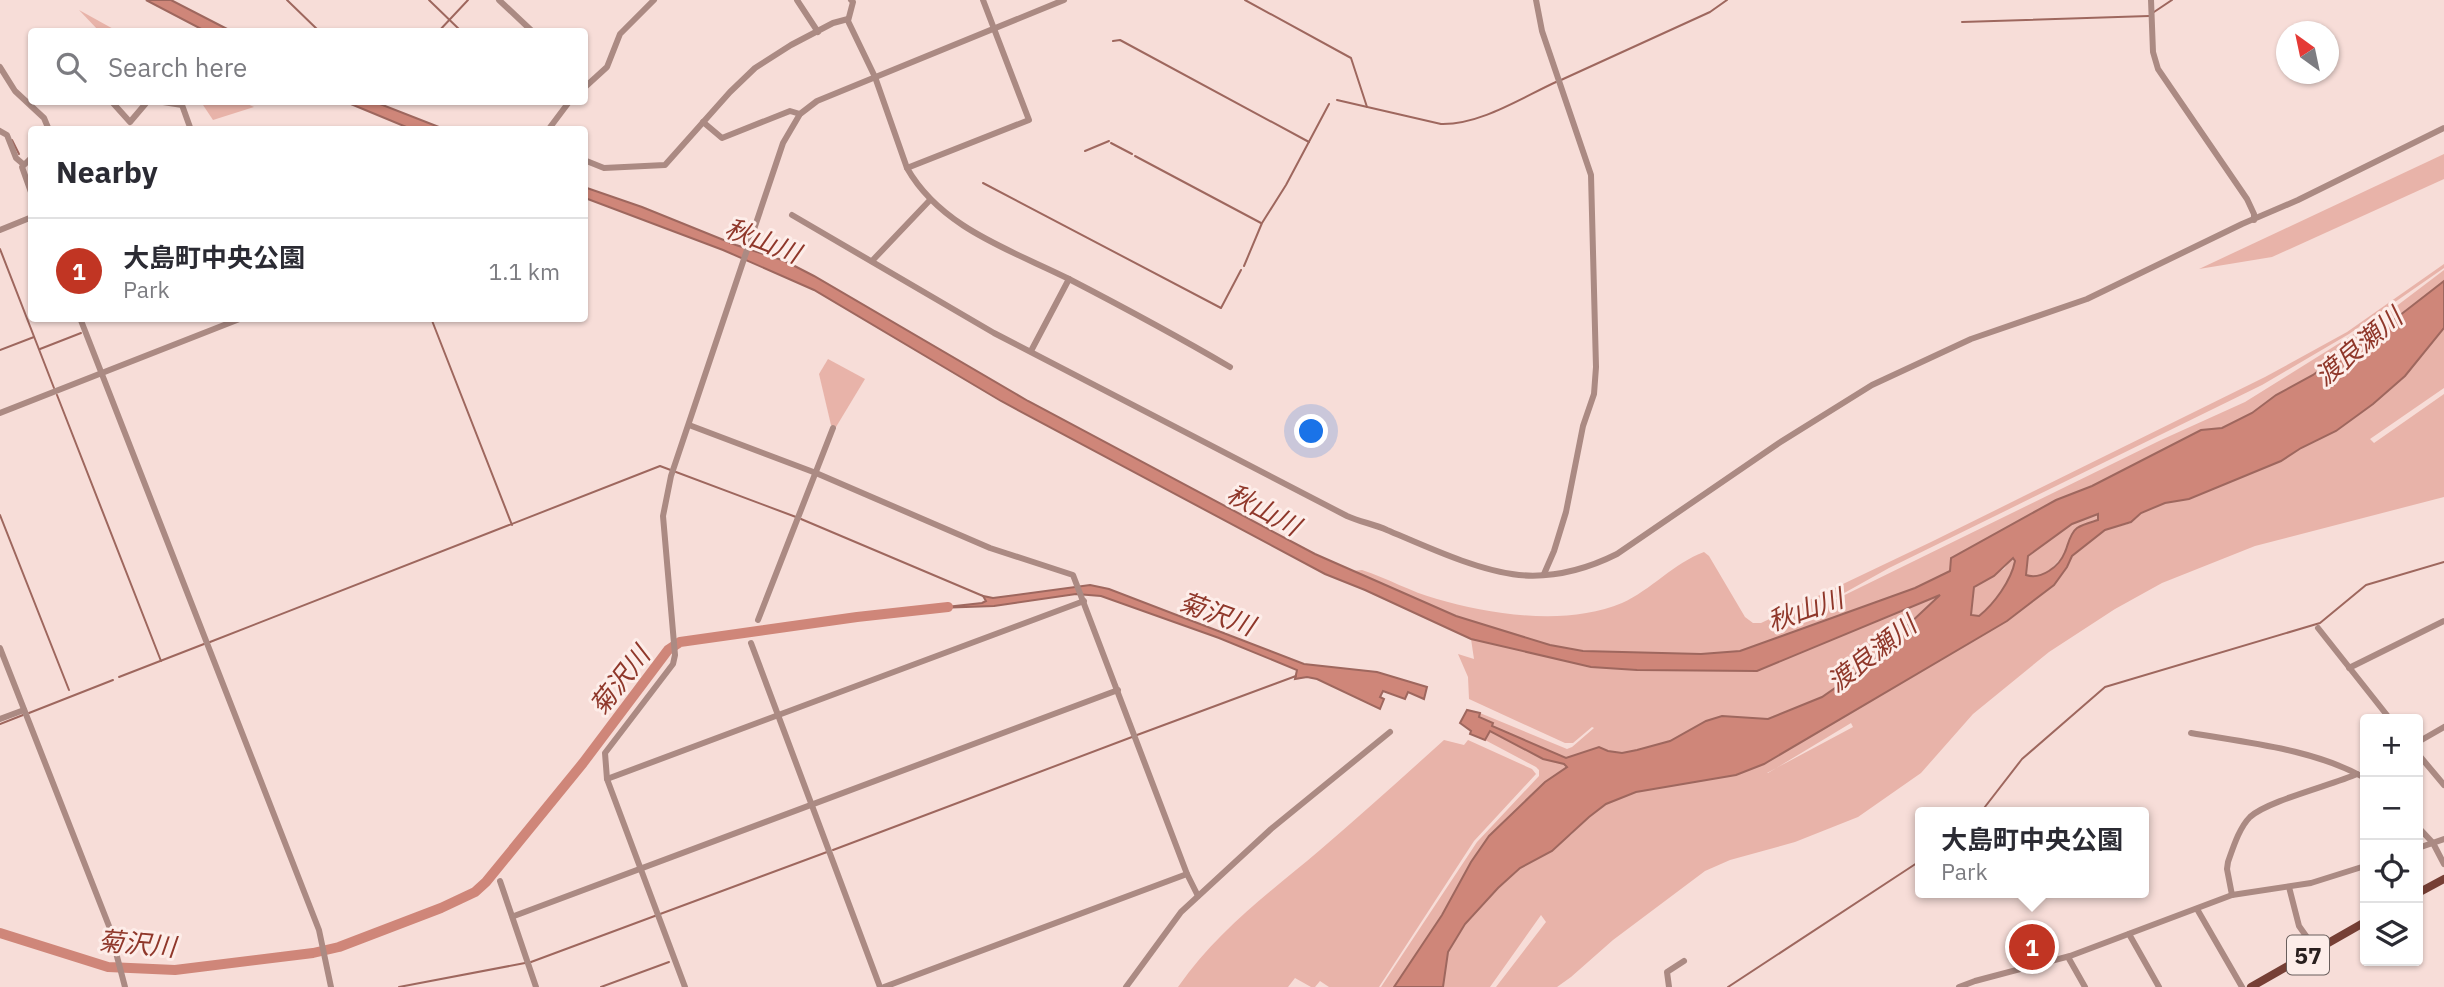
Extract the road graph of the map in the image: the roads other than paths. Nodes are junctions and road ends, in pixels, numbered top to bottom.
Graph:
1 (499, 0) edge
2 (654, 0) edge
3 (797, 0) edge
4 (983, 0) edge
5 (1064, 0) edge
6 (1536, 0) edge
7 (2151, 0) edge
8 (853, 1) edge
9 (848, 19) junction
10 (529, 28) edge
11 (995, 30) junction
12 (818, 32) junction
13 (0, 67) edge
14 (874, 76) junction
15 (588, 81) edge
16 (28, 96) edge
17 (24, 100) junction
18 (28, 104) edge
19 (30, 105) edge
20 (115, 105) edge
21 (145, 105) edge
22 (182, 105) edge
23 (567, 105) edge
24 (800, 114) junction
25 (704, 122) junction
26 (47, 126) edge
27 (190, 126) edge
28 (551, 126) edge
29 (2444, 128) edge
30 (0, 131) edge
31 (28, 160) edge
32 (588, 162) edge
33 (23, 164) junction
34 (907, 169) junction
35 (28, 186) edge
36 (930, 200) junction
37 (792, 215) dead end
38 (28, 219) edge
39 (2254, 219) junction
40 (0, 230) edge
41 (872, 261) junction
42 (1069, 279) junction
43 (82, 322) edge
44 (232, 322) edge
45 (1031, 351) junction
46 (1230, 367) dead end
47 (102, 374) junction
48 (0, 414) edge
49 (689, 425) junction
50 (833, 428) dead end
51 (816, 473) junction
52 (1544, 574) junction
53 (1084, 599) junction
54 (758, 620) dead end
55 (2444, 621) edge
56 (2318, 628) dead end
57 (751, 643) dead end
58 (0, 648) edge
59 (2349, 668) junction
60 (1118, 690) junction
61 (24, 710) junction
62 (2386, 714) edge
63 (778, 716) junction
64 (0, 719) edge
65 (2444, 727) edge
66 (1390, 732) dead end
67 (2191, 733) dead end
68 (2423, 739) edge
69 (2423, 760) edge
70 (2357, 774) junction
71 (2363, 777) edge
72 (607, 779) junction
73 (2444, 785) edge
74 (812, 805) junction
75 (2423, 833) edge
76 (2444, 839) edge
77 (2433, 844) junction
78 (2423, 847) edge
79 (2444, 864) edge
80 (2360, 868) edge
81 (641, 869) junction
82 (1187, 874) junction
83 (2444, 878) edge
84 (500, 881) dead end
85 (2289, 887) junction
86 (2423, 890) edge
87 (2232, 895) junction
88 (1198, 896) junction
89 (2197, 909) junction
90 (513, 916) junction
91 (2360, 925) edge
92 (2129, 934) junction
93 (2316, 950) junction
94 (2068, 957) junction
95 (1684, 961) dead end
96 (125, 987) edge
97 (331, 987) edge
98 (536, 987) edge
99 (685, 987) edge
100 (882, 987) edge
101 (1126, 987) edge
102 (1670, 987) edge
103 (1959, 987) edge
104 (2085, 987) edge
105 (2159, 987) edge
106 (2242, 987) edge
107 (2251, 987) edge

1 - 10 street
2 - 15 street
3 - 12 street
4 - 11 street
5 - 11 street
6 - 52 street
7 - 39 street
8 - 9 street
9 - 12 street
9 - 14 street
11 - 14 street
11 - 34 street
12 - 25 street
13 - 17 street
14 - 24 street
14 - 34 street
16 - 17 street
17 - 18 street
19 - 26 street
20 - 21 street
22 - 27 street
23 - 28 street
24 - 25 street
24 - 49 street
25 - 32 street
29 - 39 street
30 - 33 street
31 - 33 street
33 - 35 street
34 - 36 street
36 - 41 street
36 - 42 street
37 - 41 street
38 - 40 street
39 - 52 street
41 - 45 street
42 - 45 street
42 - 46 street
43 - 47 street
44 - 47 street
45 - 52 street
47 - 48 street
47 - 97 street
49 - 51 street
49 - 72 street
50 - 51 street
51 - 53 street
51 - 54 street
53 - 60 street
53 - 63 street
55 - 59 street
56 - 59 street
57 - 63 street
58 - 61 street
59 - 62 street
60 - 74 street
60 - 82 street
61 - 64 street
61 - 96 street
63 - 72 street
63 - 74 street
65 - 68 street
66 - 88 street
67 - 70 street
69 - 73 street
70 - 71 street
70 - 87 street
72 - 81 street
74 - 81 street
74 - 100 street
75 - 77 street
76 - 77 street
77 - 78 street
77 - 79 street
80 - 85 street
81 - 90 street
81 - 99 street
82 - 88 street
82 - 100 street
83 - 86 main road
84 - 90 street
85 - 87 street
85 - 93 street
87 - 89 street
88 - 101 street
89 - 92 street
89 - 106 street
90 - 98 street
91 - 93 main road, 57
92 - 94 street
92 - 105 street
93 - 107 main road, 57
94 - 103 street
94 - 104 street
95 - 102 street

